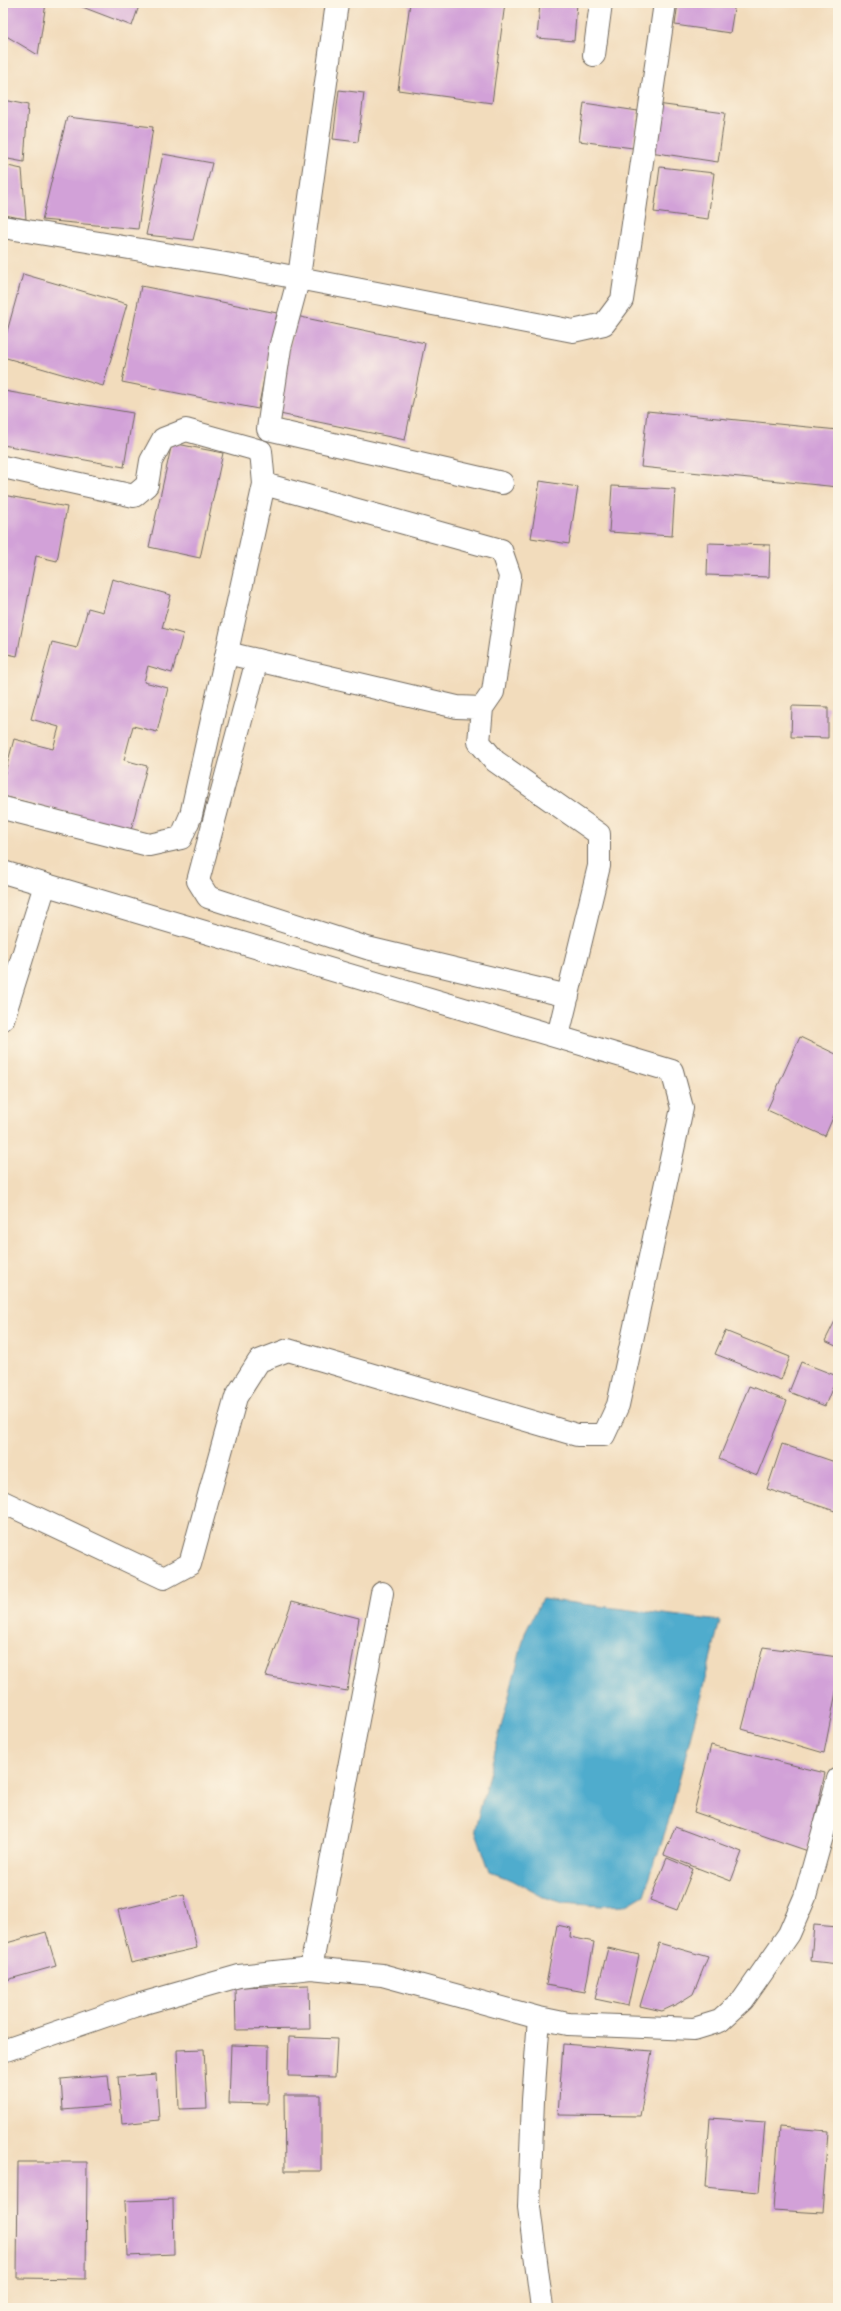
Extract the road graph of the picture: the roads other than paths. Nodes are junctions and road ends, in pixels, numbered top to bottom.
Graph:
1 (337, 3) edge
2 (601, 3) edge
3 (665, 3) edge
4 (594, 55) dead end
5 (3, 227) edge
6 (299, 278) junction
7 (3, 467) edge
8 (502, 483) dead end
9 (264, 484) junction
10 (227, 653) junction
11 (257, 660) junction
12 (482, 708) junction
13 (3, 808) edge
14 (3, 872) edge
15 (45, 885) junction
16 (568, 996) junction
17 (3, 1019) edge
18 (558, 1036) junction
19 (3, 1502) edge
20 (382, 1593) dead end
21 (838, 1779) edge
22 (311, 1968) junction
23 (539, 2018) junction
24 (3, 2051) edge
25 (542, 2308) edge

1 - 6 street
2 - 4 street
3 - 6 street
5 - 6 street
6 - 8 street
7 - 9 street
9 - 10 street
9 - 12 street
10 - 11 street
10 - 13 street
11 - 12 street
11 - 16 street
12 - 16 street
14 - 15 street
15 - 17 street
15 - 18 street
16 - 18 street
18 - 19 street
20 - 22 street
21 - 23 street
22 - 23 street
22 - 24 street
23 - 25 street

